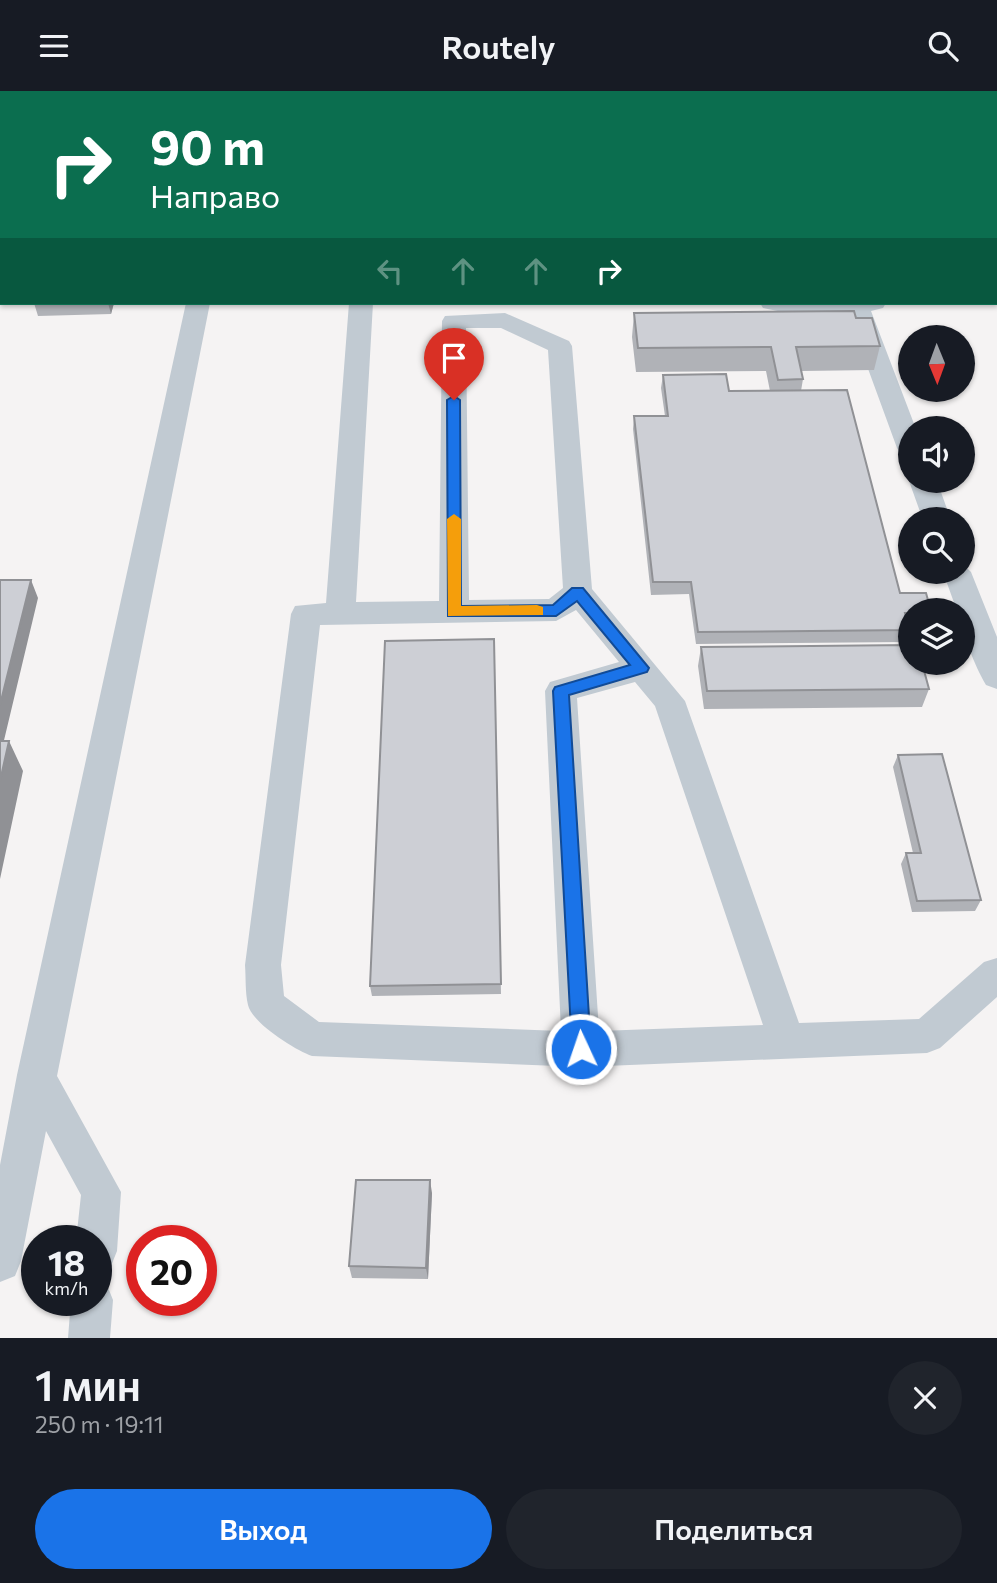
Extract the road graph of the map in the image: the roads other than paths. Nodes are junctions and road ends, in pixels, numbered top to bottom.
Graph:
1 (198, 305) edge
2 (361, 305) edge
3 (779, 305) edge
4 (858, 305) edge
5 (866, 305) edge
6 (471, 312) edge
7 (900, 416) edge
8 (962, 584) edge
9 (578, 592) junction
10 (453, 612) junction
11 (340, 614) junction
12 (641, 668) junction
13 (997, 677) edge
14 (997, 974) edge
15 (788, 1042) junction
16 (581, 1049) junction
17 (36, 1075) junction
18 (98, 1225) edge
19 (1, 1252) edge
20 (91, 1316) edge
21 (89, 1338) edge

1 - 17 street
2 - 11 street
3 - 4 street
5 - 7 street
6 - 9 street
6 - 10 street
8 - 13 street
9 - 10 street
9 - 12 street
10 - 11 street
11 - 16 street
12 - 15 street
12 - 16 street
14 - 15 street
15 - 16 street
17 - 18 street
17 - 19 street
20 - 21 street

